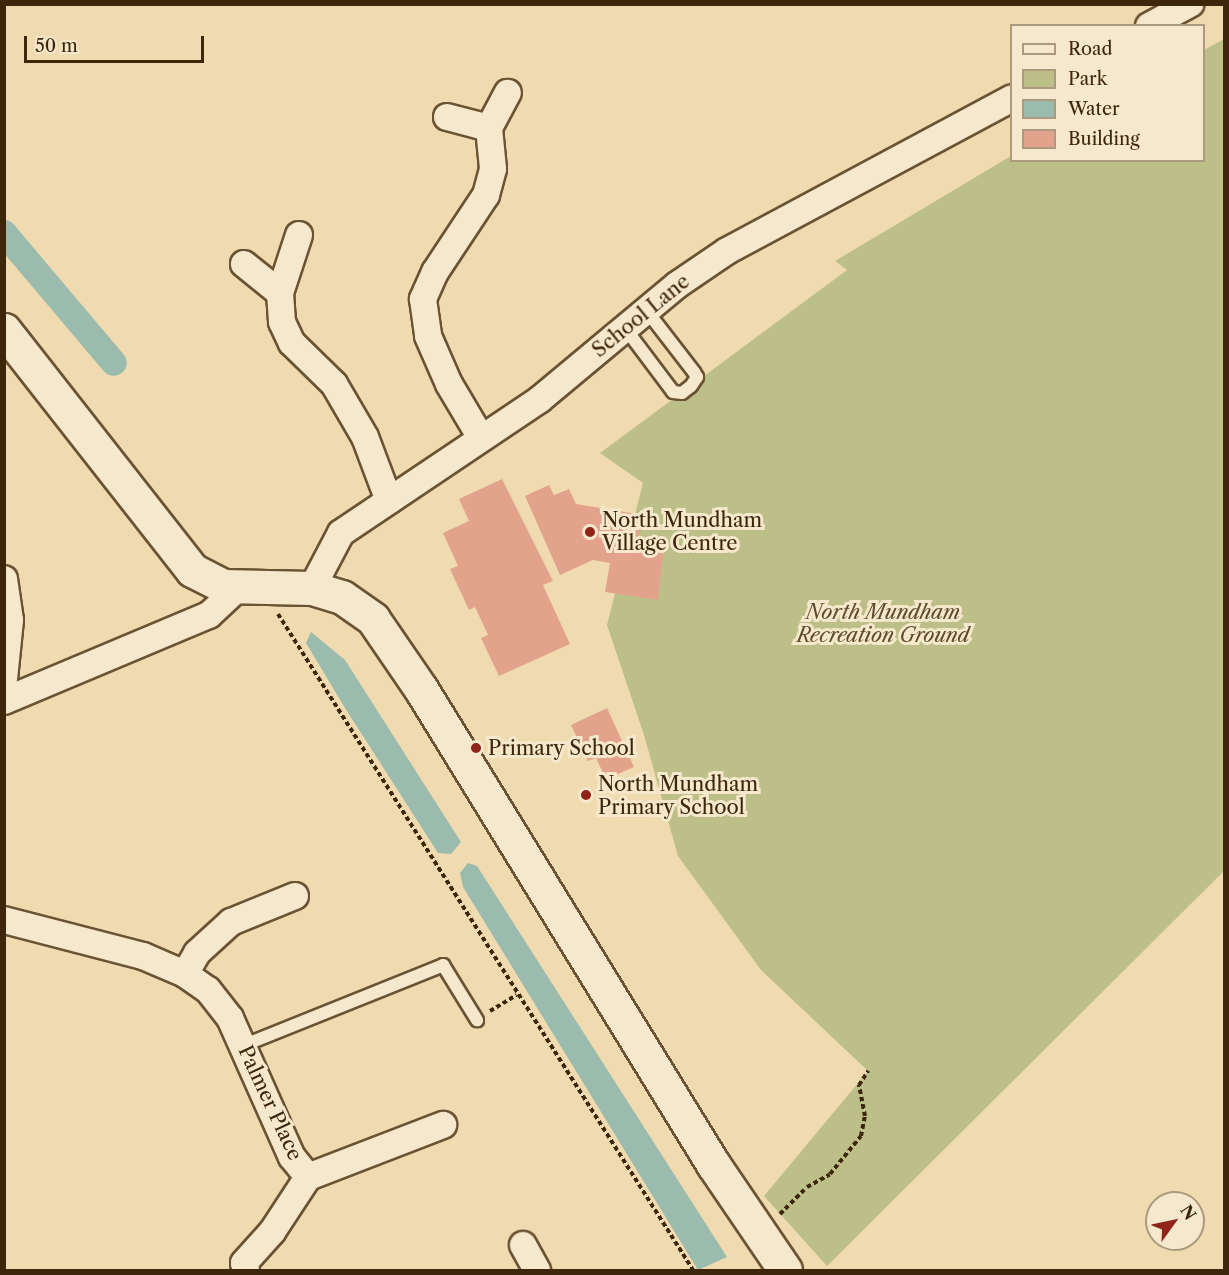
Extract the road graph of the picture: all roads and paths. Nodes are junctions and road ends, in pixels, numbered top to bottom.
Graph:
1 (1190, 4) edge
2 (1153, 24) edge
3 (508, 93) dead end
4 (1010, 99) edge
5 (447, 117) dead end
6 (489, 128) junction
7 (299, 235) dead end
8 (244, 264) dead end
9 (280, 293) junction
10 (646, 310) junction
11 (625, 328) junction
12 (4, 330) edge
13 (481, 438) junction
14 (389, 501) junction
15 (4, 579) edge
16 (251, 587) junction
17 (312, 588) junction
18 (4, 679) edge
19 (4, 701) edge
20 (295, 896) dead end
21 (4, 920) edge
22 (185, 974) junction
23 (517, 995) junction
24 (477, 1020) joint
25 (242, 1046) junction
26 (868, 1071) dead end
27 (444, 1125) dead end
28 (308, 1177) junction
29 (759, 1233) junction
30 (523, 1245) dead end
31 (778, 1268) edge
32 (246, 1270) edge
33 (537, 1270) edge
34 (693, 1270) edge

1 - 2 street
3 - 6 street
4 - 10 street, School Lane
5 - 6 street
6 - 13 street
7 - 9 street
8 - 9 street
9 - 14 street
10 - 11 street, School Lane
10 - 11 lane
11 - 13 street, School Lane
12 - 16 main road
13 - 14 street, School Lane
14 - 17 street, School Lane
15 - 18 street
16 - 17 main road
16 - 19 street
16 - 23 path
17 - 29 main road
20 - 22 street
21 - 22 street, Palmer Place
22 - 25 street, Palmer Place
23 - 24 path
23 - 34 path
24 - 25 lane
25 - 28 street, Palmer Place
26 - 29 path
27 - 28 street, Palmer Place
28 - 32 street
29 - 31 main road
30 - 33 street

